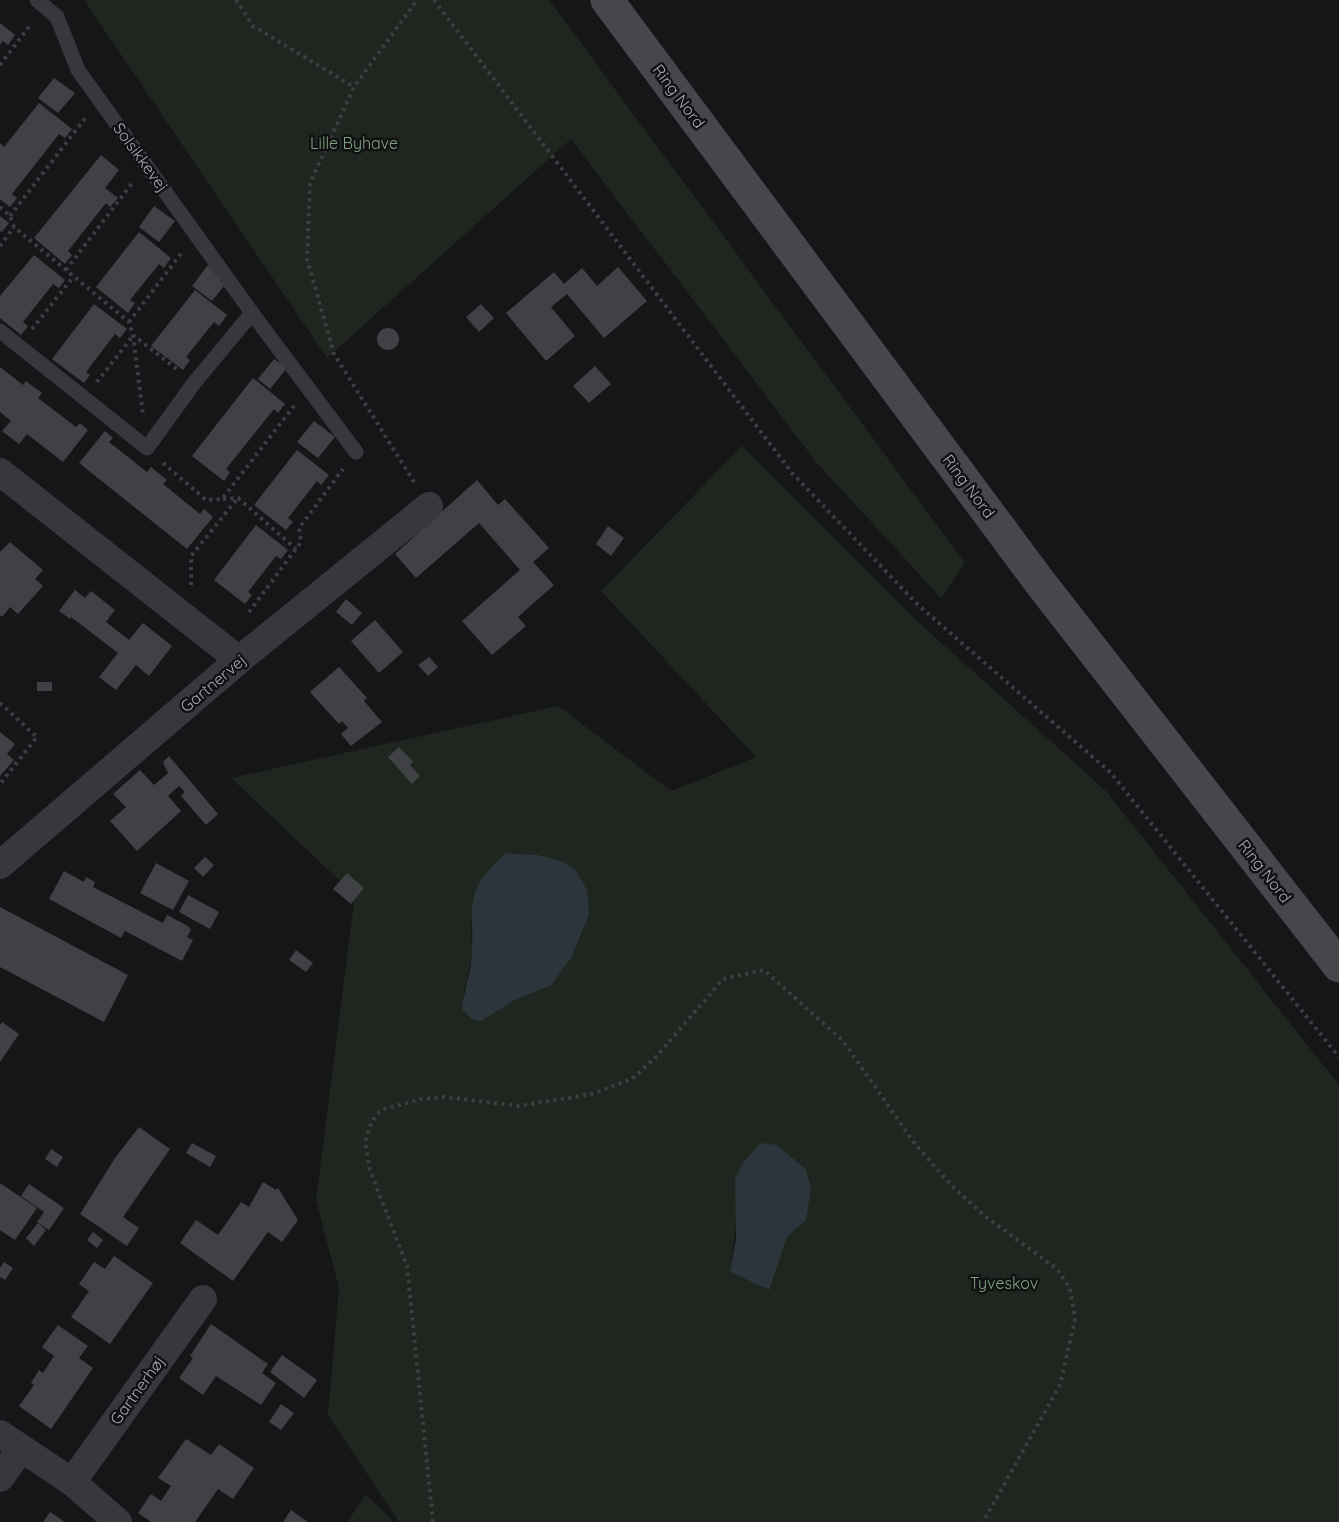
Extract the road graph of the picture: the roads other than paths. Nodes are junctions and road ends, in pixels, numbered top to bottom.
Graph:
1 (607, 0) edge
2 (41, 3) edge
3 (252, 313) junction
4 (0, 331) edge
5 (356, 452) road end
6 (1, 475) edge
7 (429, 506) road end
8 (231, 654) junction
9 (0, 865) edge
10 (1339, 966) edge
11 (203, 1299) dead end
12 (10, 1442) edge
13 (0, 1478) edge
14 (72, 1482) junction
15 (118, 1522) edge

1 - 10 main road, Ring Nord
2 - 3 lane, Solsikkevej
3 - 4 lane
3 - 5 lane, Solsikkevej
6 - 8 street
7 - 8 street, Gartnervej
8 - 9 street, Gartnervej
11 - 14 street, Gartnerhøj
12 - 13 street
12 - 14 street
14 - 15 street

